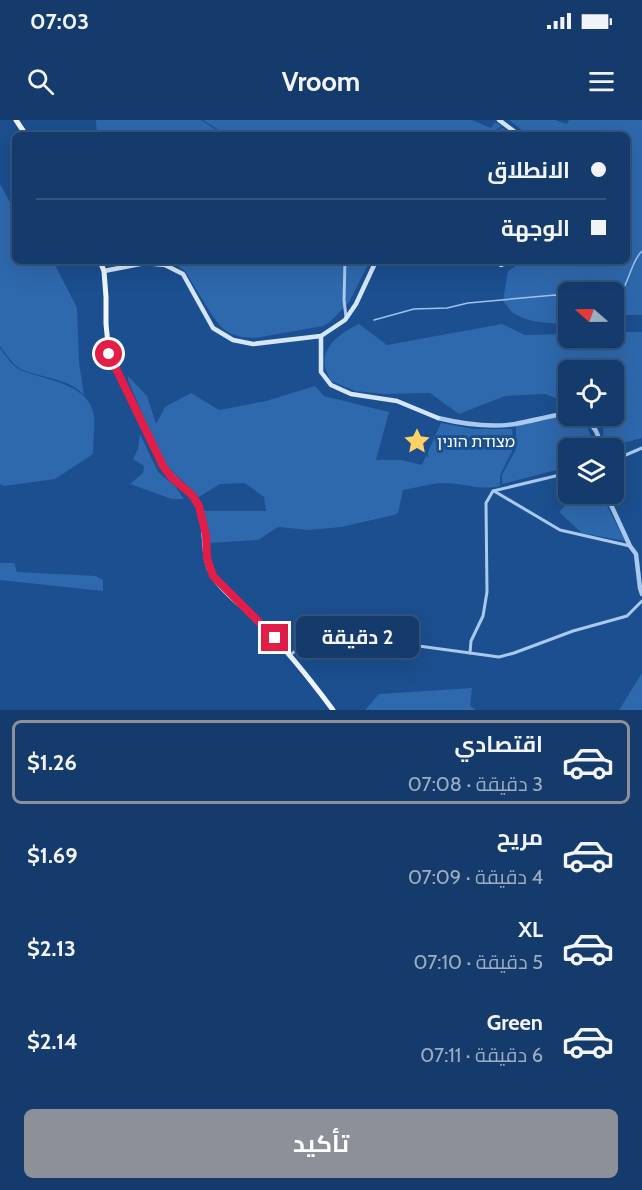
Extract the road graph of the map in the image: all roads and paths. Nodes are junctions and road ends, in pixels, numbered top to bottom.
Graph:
1 (499, 120) edge
2 (515, 132) edge
3 (101, 264) edge
4 (140, 264) edge
5 (152, 264) edge
6 (345, 264) edge
7 (375, 264) edge
8 (104, 271) junction
9 (346, 318) junction
10 (321, 336) junction
11 (558, 415) edge
12 (438, 418) joint
13 (642, 448) edge
14 (624, 456) edge
15 (558, 475) edge
16 (493, 491) junction
17 (611, 504) edge
18 (630, 546) junction
19 (642, 594) edge
20 (642, 601) edge
21 (470, 653) junction
22 (291, 654) junction
23 (333, 710) edge

1 - 2 main road
3 - 8 main road
4 - 8 main road
5 - 10 main road
6 - 9 street
7 - 9 main road
8 - 22 main road
9 - 10 main road
10 - 12 main road
11 - 12 street
13 - 14 street
15 - 16 street
16 - 18 street
16 - 21 street
17 - 18 street
18 - 19 street
20 - 21 street
21 - 22 street
22 - 23 main road

